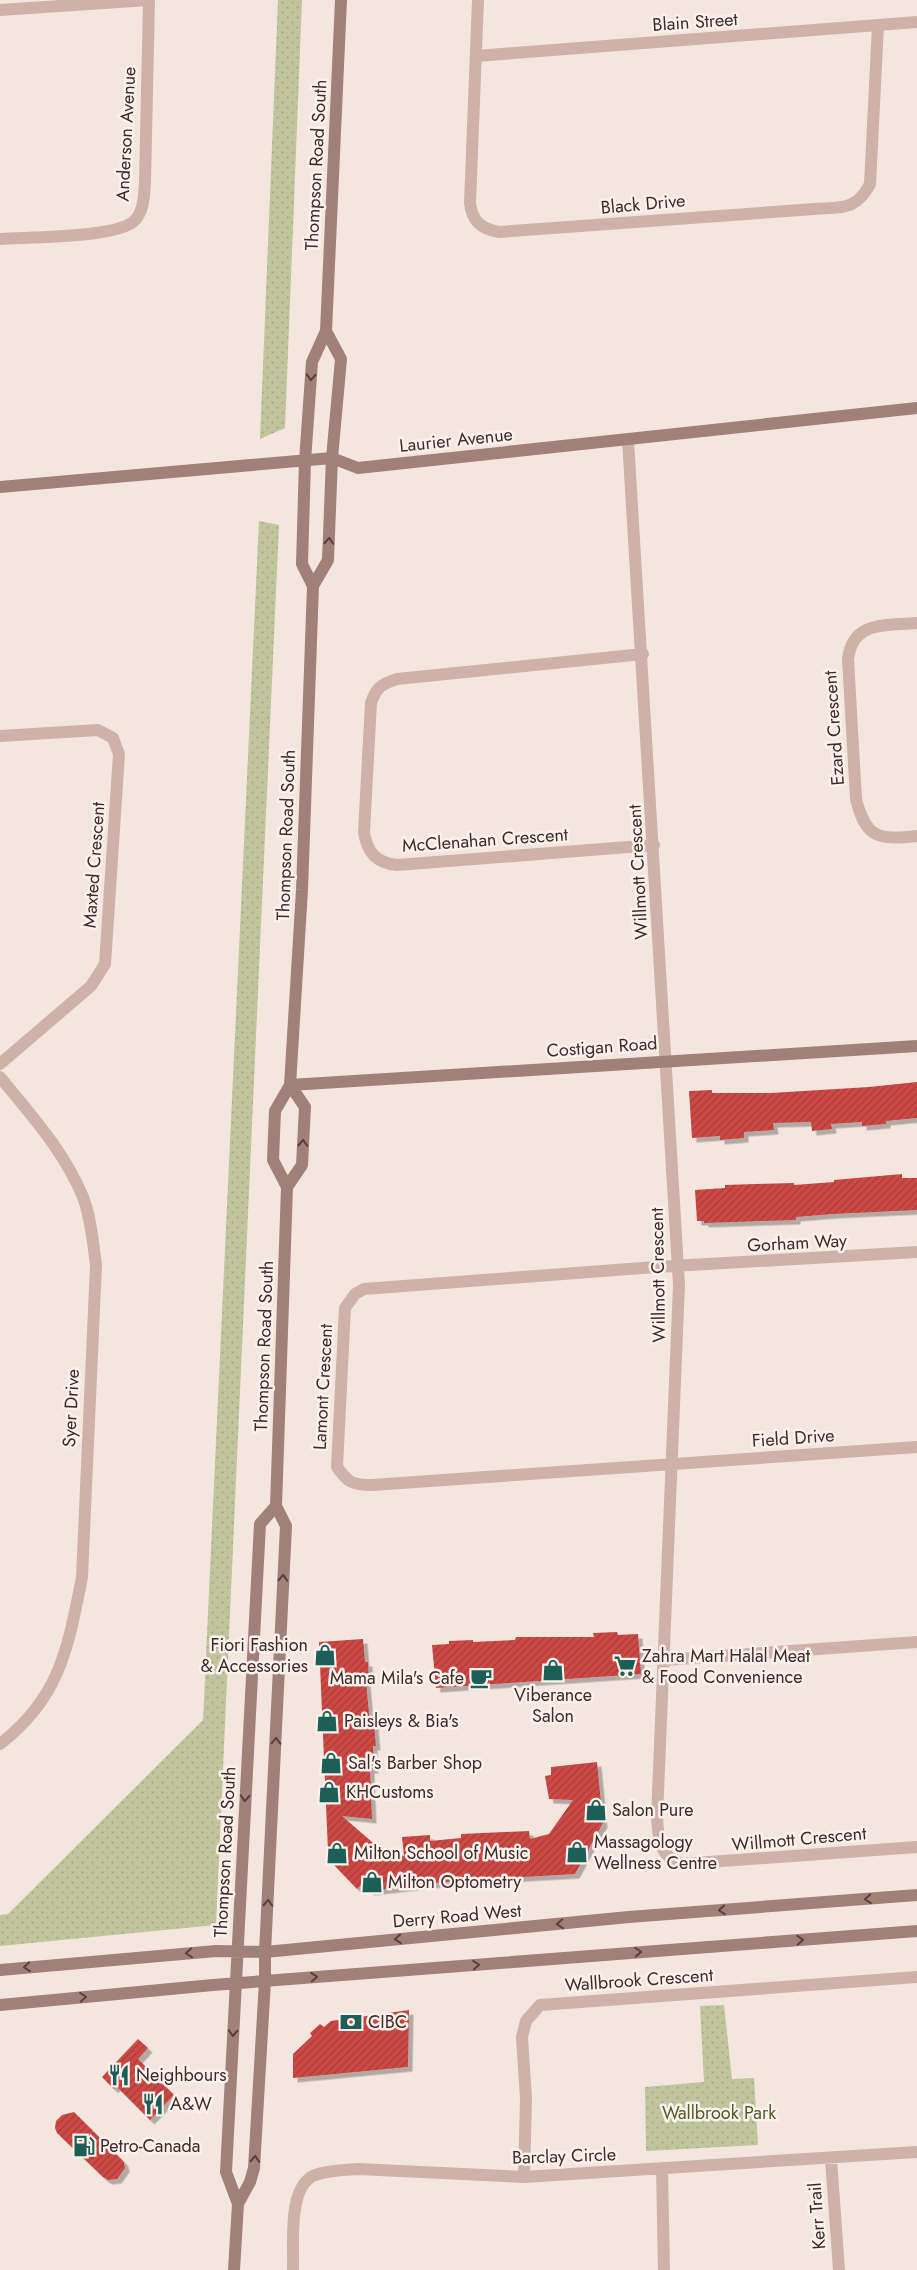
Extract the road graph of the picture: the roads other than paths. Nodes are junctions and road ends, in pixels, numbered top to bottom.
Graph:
1 (149, 0) edge
2 (341, 0) edge
3 (478, 0) edge
4 (0, 10) edge
5 (917, 22) edge
6 (878, 25) junction
7 (476, 56) junction
8 (0, 239) edge
9 (326, 331) junction
10 (917, 408) edge
11 (628, 440) junction
12 (332, 458) junction
13 (305, 461) junction
14 (0, 487) edge
15 (313, 586) junction
16 (917, 623) edge
17 (643, 654) junction
18 (0, 736) edge
19 (917, 836) edge
20 (654, 845) junction
21 (917, 1046) edge
22 (667, 1060) junction
23 (0, 1064) edge
24 (0, 1077) edge
25 (290, 1085) junction
26 (287, 1187) junction
27 (917, 1252) edge
28 (679, 1266) junction
29 (917, 1447) edge
30 (672, 1465) junction
31 (276, 1506) junction
32 (917, 1642) edge
33 (665, 1660) junction
34 (0, 1744) edge
35 (917, 1847) edge
36 (917, 1895) edge
37 (917, 1931) edge
38 (238, 1951) junction
39 (265, 1952) junction
40 (0, 1970) edge
41 (917, 1977) edge
42 (265, 1981) junction
43 (235, 1984) junction
44 (0, 2005) edge
45 (917, 2152) edge
46 (830, 2159) junction
47 (662, 2168) junction
48 (524, 2177) junction
49 (238, 2204) junction
50 (234, 2270) edge
51 (293, 2270) edge
52 (664, 2270) edge
53 (839, 2270) edge

1 - 4 street
1 - 8 street, Anderson Avenue
2 - 9 main road, Thompson Road South
3 - 7 street, Black Drive
5 - 6 street, Blain Street
6 - 7 street, Blain Street
6 - 7 street, Black Drive
9 - 12 main road, Thompson Road South
9 -> 13 main road, Thompson Road South
10 - 11 main road, Laurier Avenue
11 - 12 main road, Laurier Avenue
11 - 17 street, Willmott Crescent
12 - 13 main road, Laurier Avenue
15 -> 12 main road, Thompson Road South
13 - 14 main road, Laurier Avenue
13 - 15 main road, Thompson Road South
15 - 25 main road, Thompson Road South
16 - 19 street, Ezard Crescent
17 - 20 street, Willmott Crescent
17 - 20 street, McClenahan Crescent
18 - 23 street, Maxted Crescent
20 - 22 street, Willmott Crescent
21 - 22 main road, Costigan Road
22 - 25 main road, Costigan Road
22 - 28 street, Willmott Crescent
24 - 34 street, Syer Drive
25 - 26 main road, Thompson Road South
26 -> 25 main road
26 - 31 main road, Thompson Road South
27 - 28 street, Gorham Way
28 - 30 street, Willmott Crescent
28 - 30 street, Lamont Crescent
29 - 30 street, Field Drive
30 - 33 street, Willmott Crescent
31 -> 38 main road, Thompson Road South
39 -> 31 main road, Thompson Road South
32 - 33 street
33 - 35 street, Willmott Crescent
36 -> 39 main road, Derry Road West
42 -> 37 main road
38 - 39 main road, Derry Road West
38 -> 40 main road, Derry Road West
38 - 43 main road, Thompson Road South
39 - 42 main road, Thompson Road South
41 - 48 street, Wallbrook Crescent
42 - 43 main road
49 -> 42 main road, Thompson Road South
44 -> 43 main road
43 -> 49 main road, Thompson Road South
45 - 46 street, Barclay Circle
46 - 47 street, Barclay Circle
46 - 53 street, Kerr Trail
47 - 48 street, Barclay Circle
47 - 52 street
48 - 51 street, Barclay Circle
49 - 50 main road, Thompson Road South

